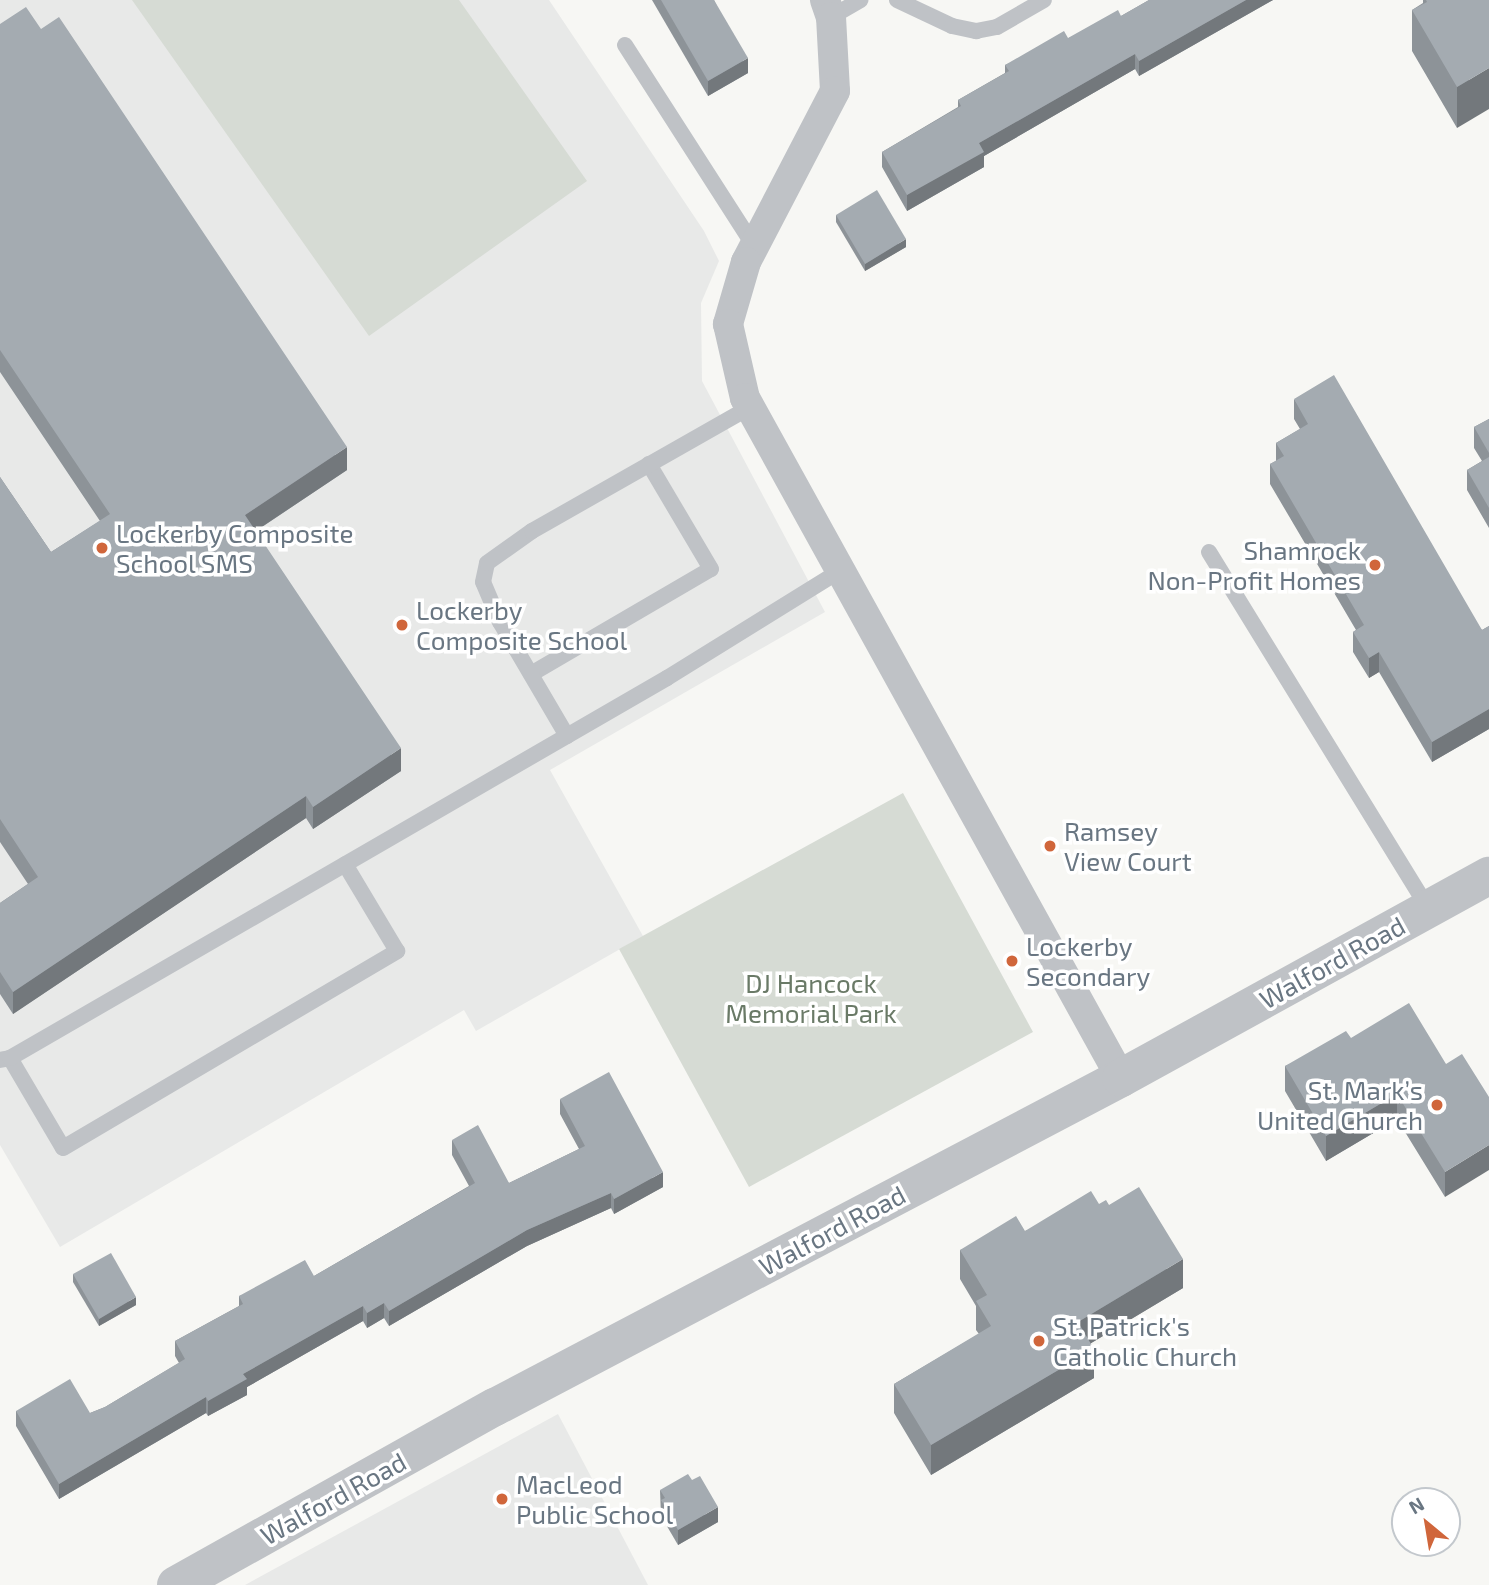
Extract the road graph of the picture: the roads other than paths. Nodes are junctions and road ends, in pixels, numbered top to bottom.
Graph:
1 (860, 0) edge
2 (897, 0) edge
3 (1044, 0) edge
4 (828, 8) edge
5 (625, 45) dead end
6 (754, 246) junction
7 (750, 407) junction
8 (649, 464) junction
9 (1209, 552) dead end
10 (841, 570) junction
11 (531, 674) junction
12 (567, 736) junction
13 (345, 864) junction
14 (1489, 876) edge
15 (1429, 909) junction
16 (5, 1059) edge
17 (1121, 1078) junction
18 (176, 1585) edge

1 - 4 lane
2 - 3 lane
4 - 6 street
5 - 6 lane
6 - 7 street
7 - 8 lane
7 - 10 street
8 - 11 lane
8 - 11 lane
9 - 15 lane
10 - 12 lane
10 - 17 street
11 - 12 lane
12 - 13 lane
13 - 16 lane
13 - 16 lane
14 - 15 street, Walford Road
15 - 17 street, Walford Road
17 - 18 street, Walford Road

